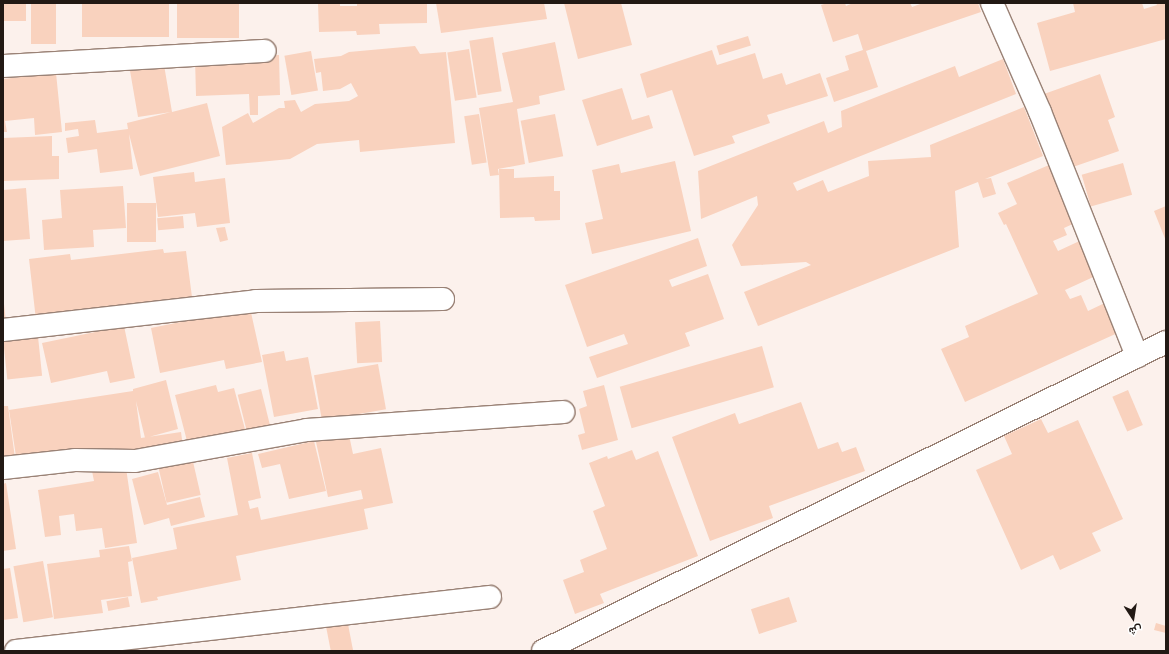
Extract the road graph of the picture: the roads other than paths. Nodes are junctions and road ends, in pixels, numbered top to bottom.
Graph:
1 (992, 3) edge
2 (265, 52) dead end
3 (3, 66) edge
4 (442, 299) dead end
5 (3, 330) edge
6 (1166, 342) edge
7 (1137, 356) junction
8 (563, 412) dead end
9 (3, 468) edge
10 (490, 597) dead end
11 (16, 651) edge
12 (543, 651) edge

1 - 7 street
2 - 3 street
4 - 5 street
6 - 7 street
7 - 12 street
8 - 9 street
10 - 11 street

